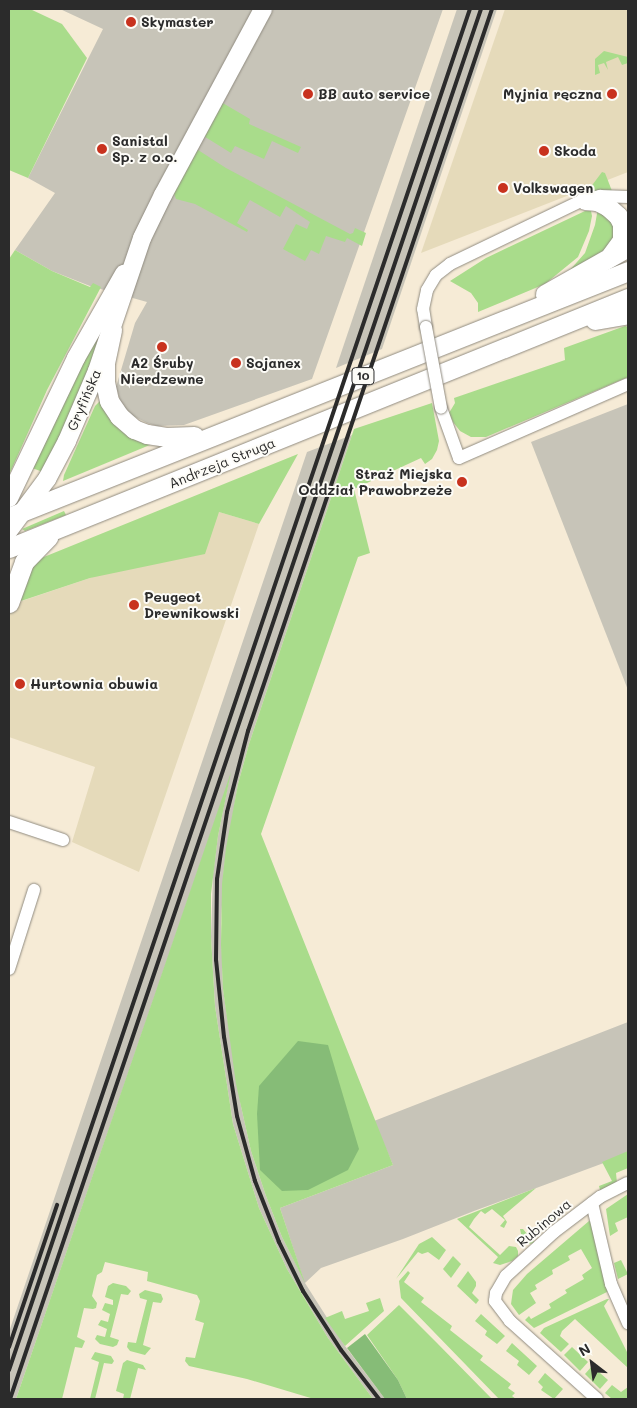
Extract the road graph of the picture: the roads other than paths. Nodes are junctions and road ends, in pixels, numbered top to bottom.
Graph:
1 (263, 9) edge
2 (628, 197) edge
3 (585, 200) junction
4 (628, 206) edge
5 (624, 228) junction
6 (628, 247) edge
7 (134, 258) junction
8 (604, 261) junction
9 (628, 271) edge
10 (628, 298) edge
11 (623, 317) edge
12 (506, 319) junction
13 (554, 327) junction
14 (112, 330) junction
15 (628, 384) edge
16 (220, 432) junction
17 (9, 498) edge
18 (16, 514) edge
19 (63, 527) junction
20 (9, 530) edge
21 (9, 548) edge
22 (9, 603) edge
23 (9, 822) edge
24 (63, 840) dead end
25 (34, 890) dead end
26 (9, 969) edge
27 (628, 1183) edge
28 (592, 1203) junction
29 (628, 1323) edge
30 (597, 1399) edge

1 - 7 street, Gryfińska
2 - 3 street
3 - 5 main road
3 - 15 street, bridge
4 - 5 main road
5 - 8 main road
6 - 8 main road
7 - 14 street, Gryfińska
7 - 17 street, Gryfińska
8 - 12 main road
9 - 12 main road, 10
10 - 13 main road, Andrzeja Struga / 10
11 - 13 main road
12 - 16 main road, 10
13 - 19 main road, Andrzeja Struga / 10
14 - 16 main road
14 - 18 street, Gryfińska
16 - 18 main road, 10
18 - 20 street, Gryfińska
19 - 21 main road, Andrzeja Struga / 10
19 - 22 main road
23 - 24 street
25 - 26 street
27 - 28 street, Rubinowa
28 - 29 street
28 - 30 street, Rubinowa

